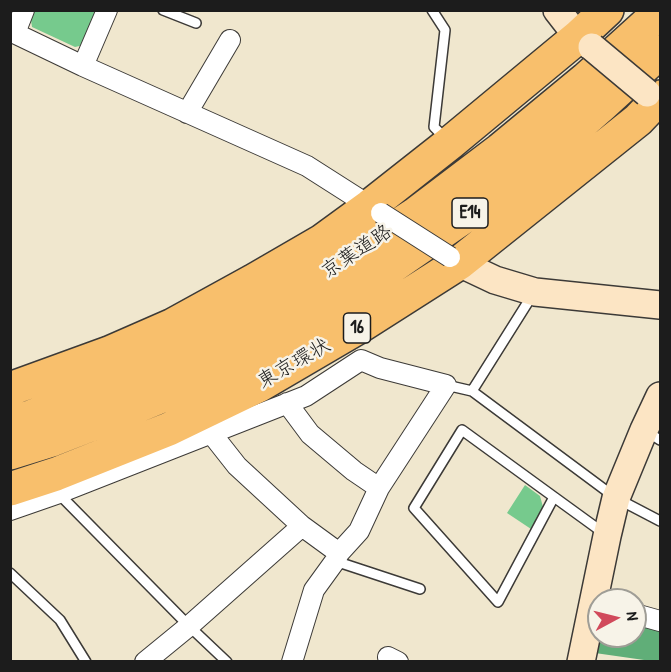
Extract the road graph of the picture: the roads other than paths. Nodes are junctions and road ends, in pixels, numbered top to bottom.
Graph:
1 (24, 10) edge
2 (107, 10) edge
3 (163, 10) edge
4 (432, 10) edge
5 (557, 10) edge
6 (607, 10) edge
7 (660, 12) edge
8 (196, 23) dead end
9 (13, 32) edge
10 (230, 40) dead end
11 (585, 42) junction
12 (660, 52) edge
13 (83, 66) junction
14 (656, 99) edge
15 (188, 113) junction
16 (450, 143) junction
17 (376, 210) junction
18 (455, 260) junction
19 (534, 292) junction
20 (660, 305) edge
21 (446, 385) junction
22 (10, 389) edge
23 (472, 391) junction
24 (660, 396) edge
25 (287, 403) junction
26 (10, 423) edge
27 (211, 433) junction
28 (652, 435) edge
29 (10, 453) edge
30 (379, 488) junction
31 (10, 489) edge
32 (59, 493) junction
33 (554, 497) junction
34 (616, 498) junction
35 (10, 510) edge
36 (660, 521) edge
37 (302, 526) junction
38 (607, 536) junction
39 (337, 557) junction
40 (10, 573) edge
41 (599, 588) edge
42 (420, 589) dead end
43 (189, 626) junction
44 (587, 639) edge
45 (86, 662) edge
46 (145, 662) edge
47 (227, 662) edge
48 (292, 662) edge
49 (581, 662) edge

1 - 9 street
2 - 13 street
3 - 8 lane
4 - 16 lane
5 - 11 street
6 - 11 highway
7 - 26 highway, 京葉道路 / E14
9 - 13 street
10 - 15 street
11 - 14 street, bridge
11 - 16 highway
12 - 29 highway, 京葉道路 / E14
13 - 15 street
14 - 18 highway, 東京環状 / 16
15 - 17 street
16 - 17 highway
17 - 18 street, bridge
17 - 22 highway
18 - 19 street
18 - 31 highway, 東京環状 / 16
19 - 20 street
19 - 23 lane
21 - 23 lane
21 - 25 street
21 - 30 street
23 - 34 lane
24 - 28 street
25 - 27 street
25 - 30 street
27 - 32 street
27 - 37 street
28 - 34 street
30 - 39 street
32 - 35 street
32 - 43 lane
33 - 33 lane
33 - 38 lane
34 - 36 lane
34 - 38 street
37 - 39 street
37 - 43 street
38 - 41 street
39 - 42 lane
39 - 48 street
40 - 45 lane
43 - 46 street
43 - 47 lane
44 - 49 street

